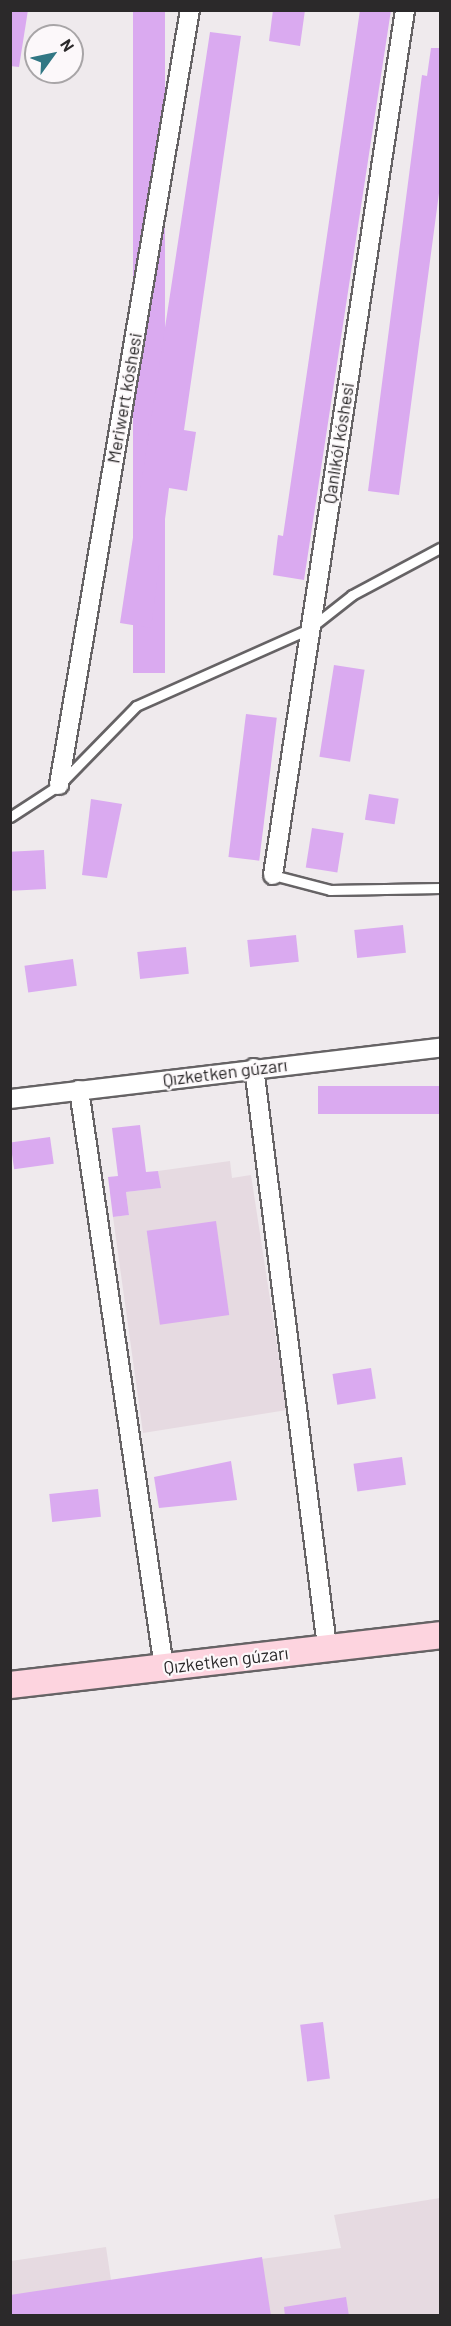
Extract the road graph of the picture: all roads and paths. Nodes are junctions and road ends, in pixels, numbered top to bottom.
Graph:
1 (190, 10) edge
2 (405, 10) edge
3 (441, 548) edge
4 (309, 629) junction
5 (58, 785) junction
6 (10, 817) edge
7 (273, 875) joint
8 (441, 888) edge
9 (441, 1048) edge
10 (255, 1068) junction
11 (79, 1090) junction
12 (10, 1100) edge
13 (441, 1635) edge
14 (327, 1647) junction
15 (164, 1668) junction
16 (10, 1685) edge

1 - 5 street, Meriwert kóshesi
2 - 4 street, Qanlıkól kóshesi
3 - 4 lane
4 - 5 lane
4 - 7 street, Qanlıkól kóshesi
5 - 6 lane
7 - 8 lane
9 - 10 street, Qızketken gúzarı
10 - 11 street, Qızketken gúzarı
10 - 14 street
11 - 12 street, Qızketken gúzarı
11 - 15 street
13 - 14 street, Qızketken gúzarı
14 - 15 street, Qızketken gúzarı
15 - 16 street, Qızketken gúzarı

